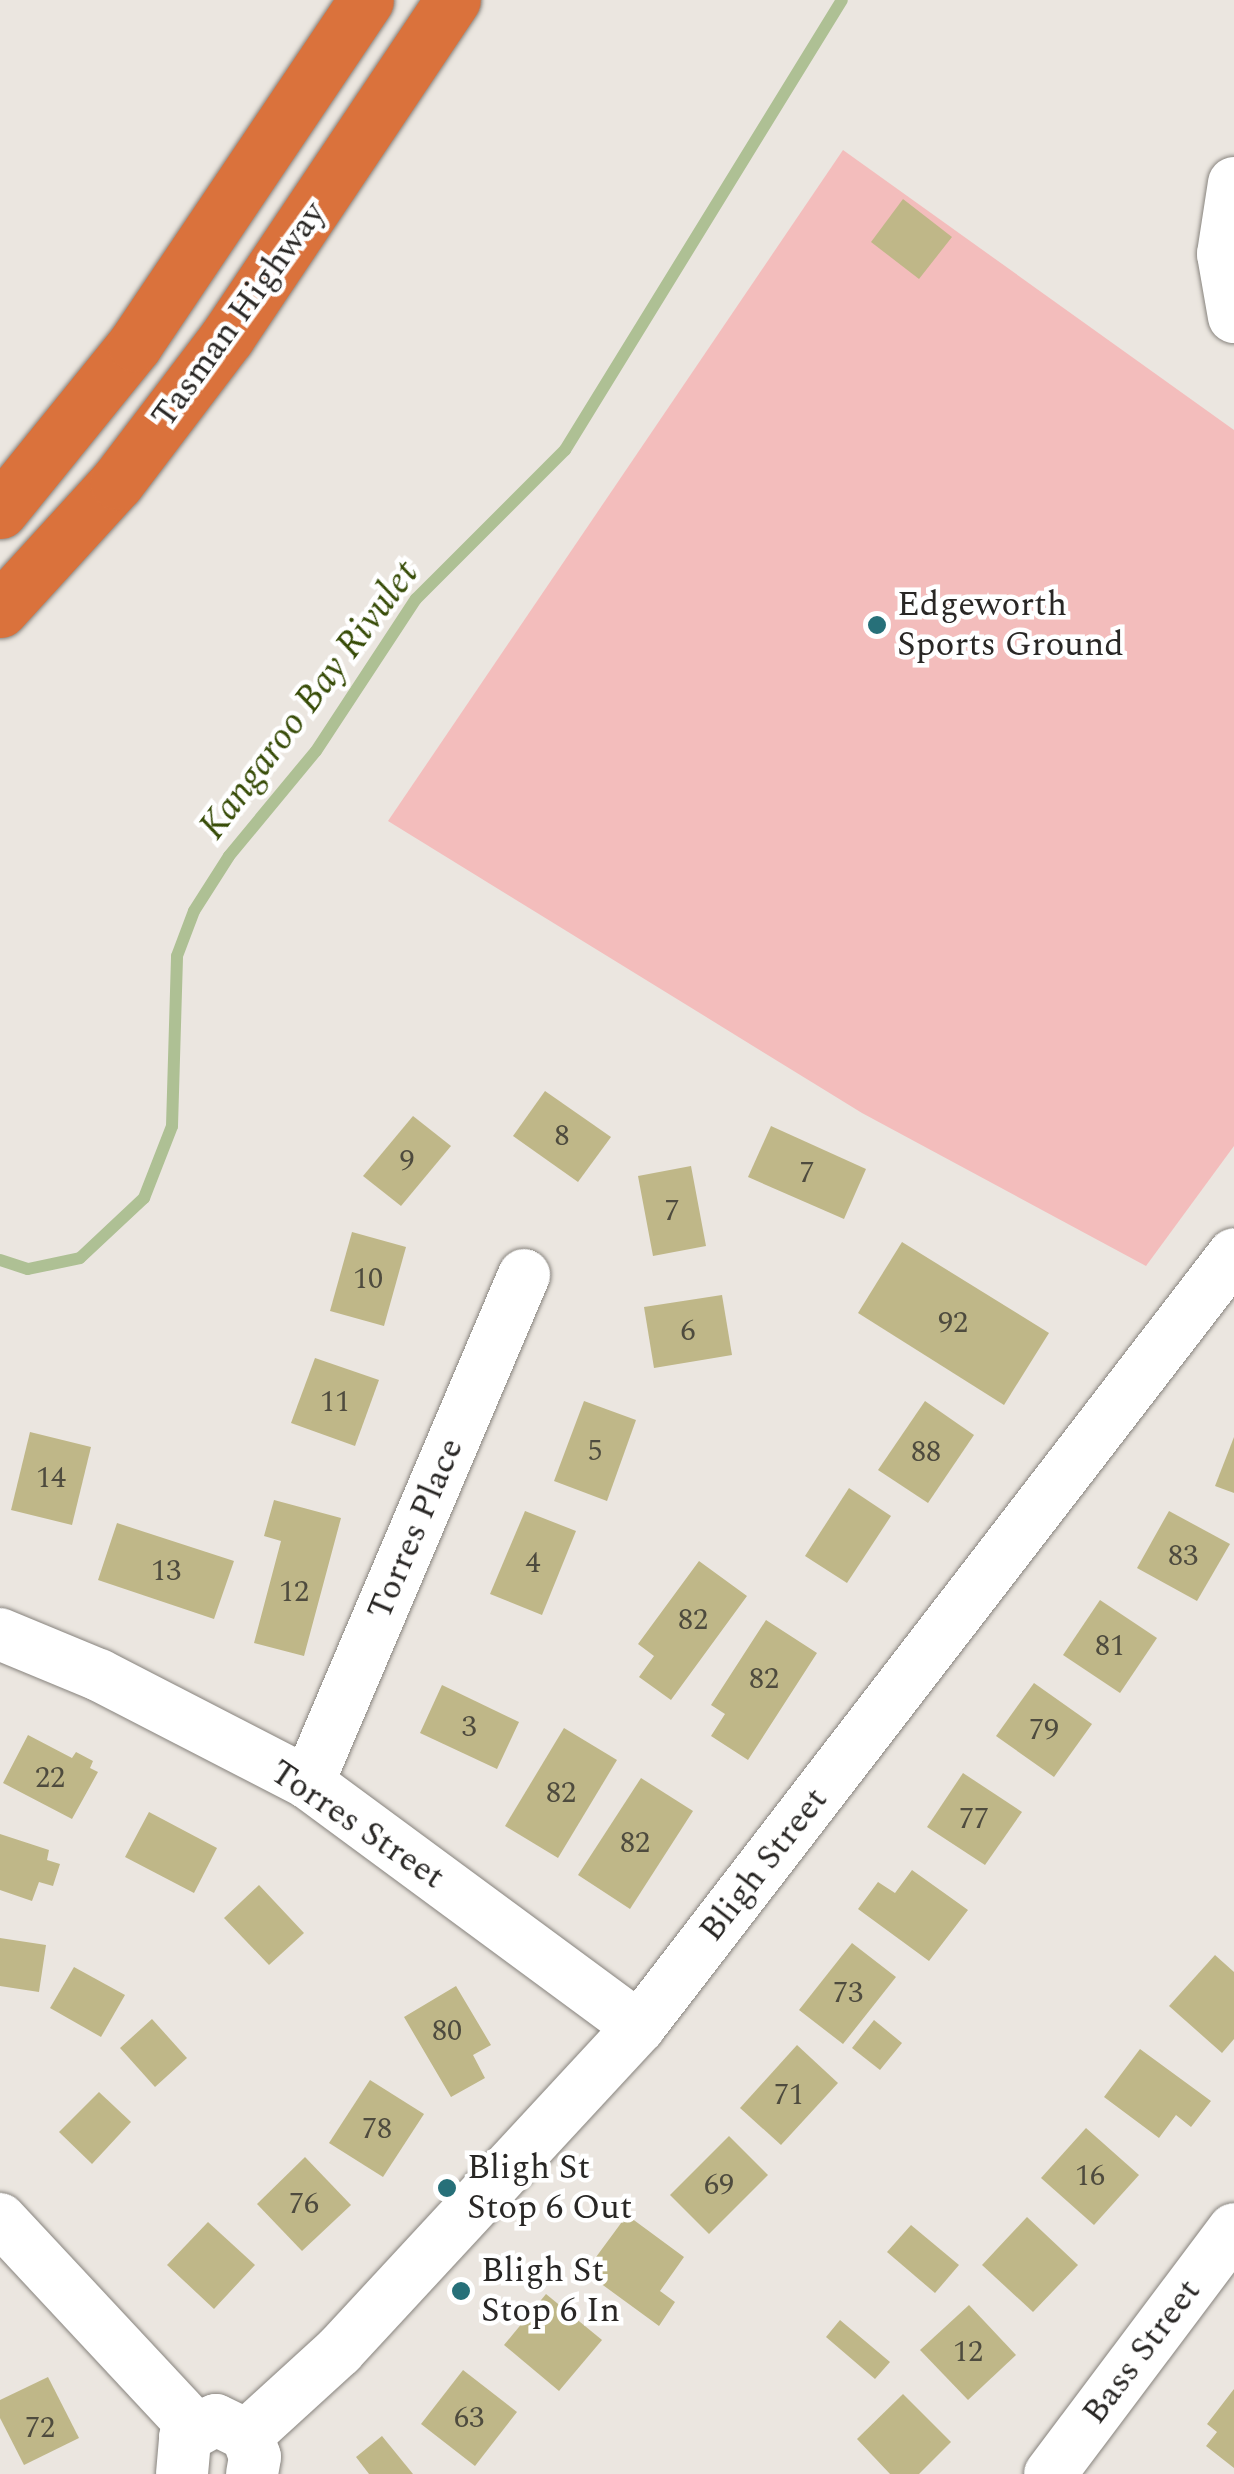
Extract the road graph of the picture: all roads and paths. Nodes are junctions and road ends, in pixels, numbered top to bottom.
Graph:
1 (366, 0) edge
2 (454, 0) edge
3 (1229, 204) edge
4 (1234, 316) edge
5 (0, 512) edge
6 (0, 610) edge
7 (1234, 1254) edge
8 (524, 1275) dead end
9 (0, 1634) edge
10 (308, 1783) junction
11 (639, 2027) junction
12 (0, 2218) edge
13 (1234, 2228) edge
14 (188, 2451) edge
15 (249, 2454) edge
16 (1050, 2474) edge

1 - 5 highway, Tasman Highway
2 - 6 highway, Tasman Highway
3 - 4 street
7 - 11 street, Bligh Street
8 - 10 street, Torres Place
9 - 10 street, Torres Street
10 - 11 street, Torres Street
11 - 15 street, Bligh Street
12 - 14 street
13 - 16 street, Bass Street
14 - 15 street

